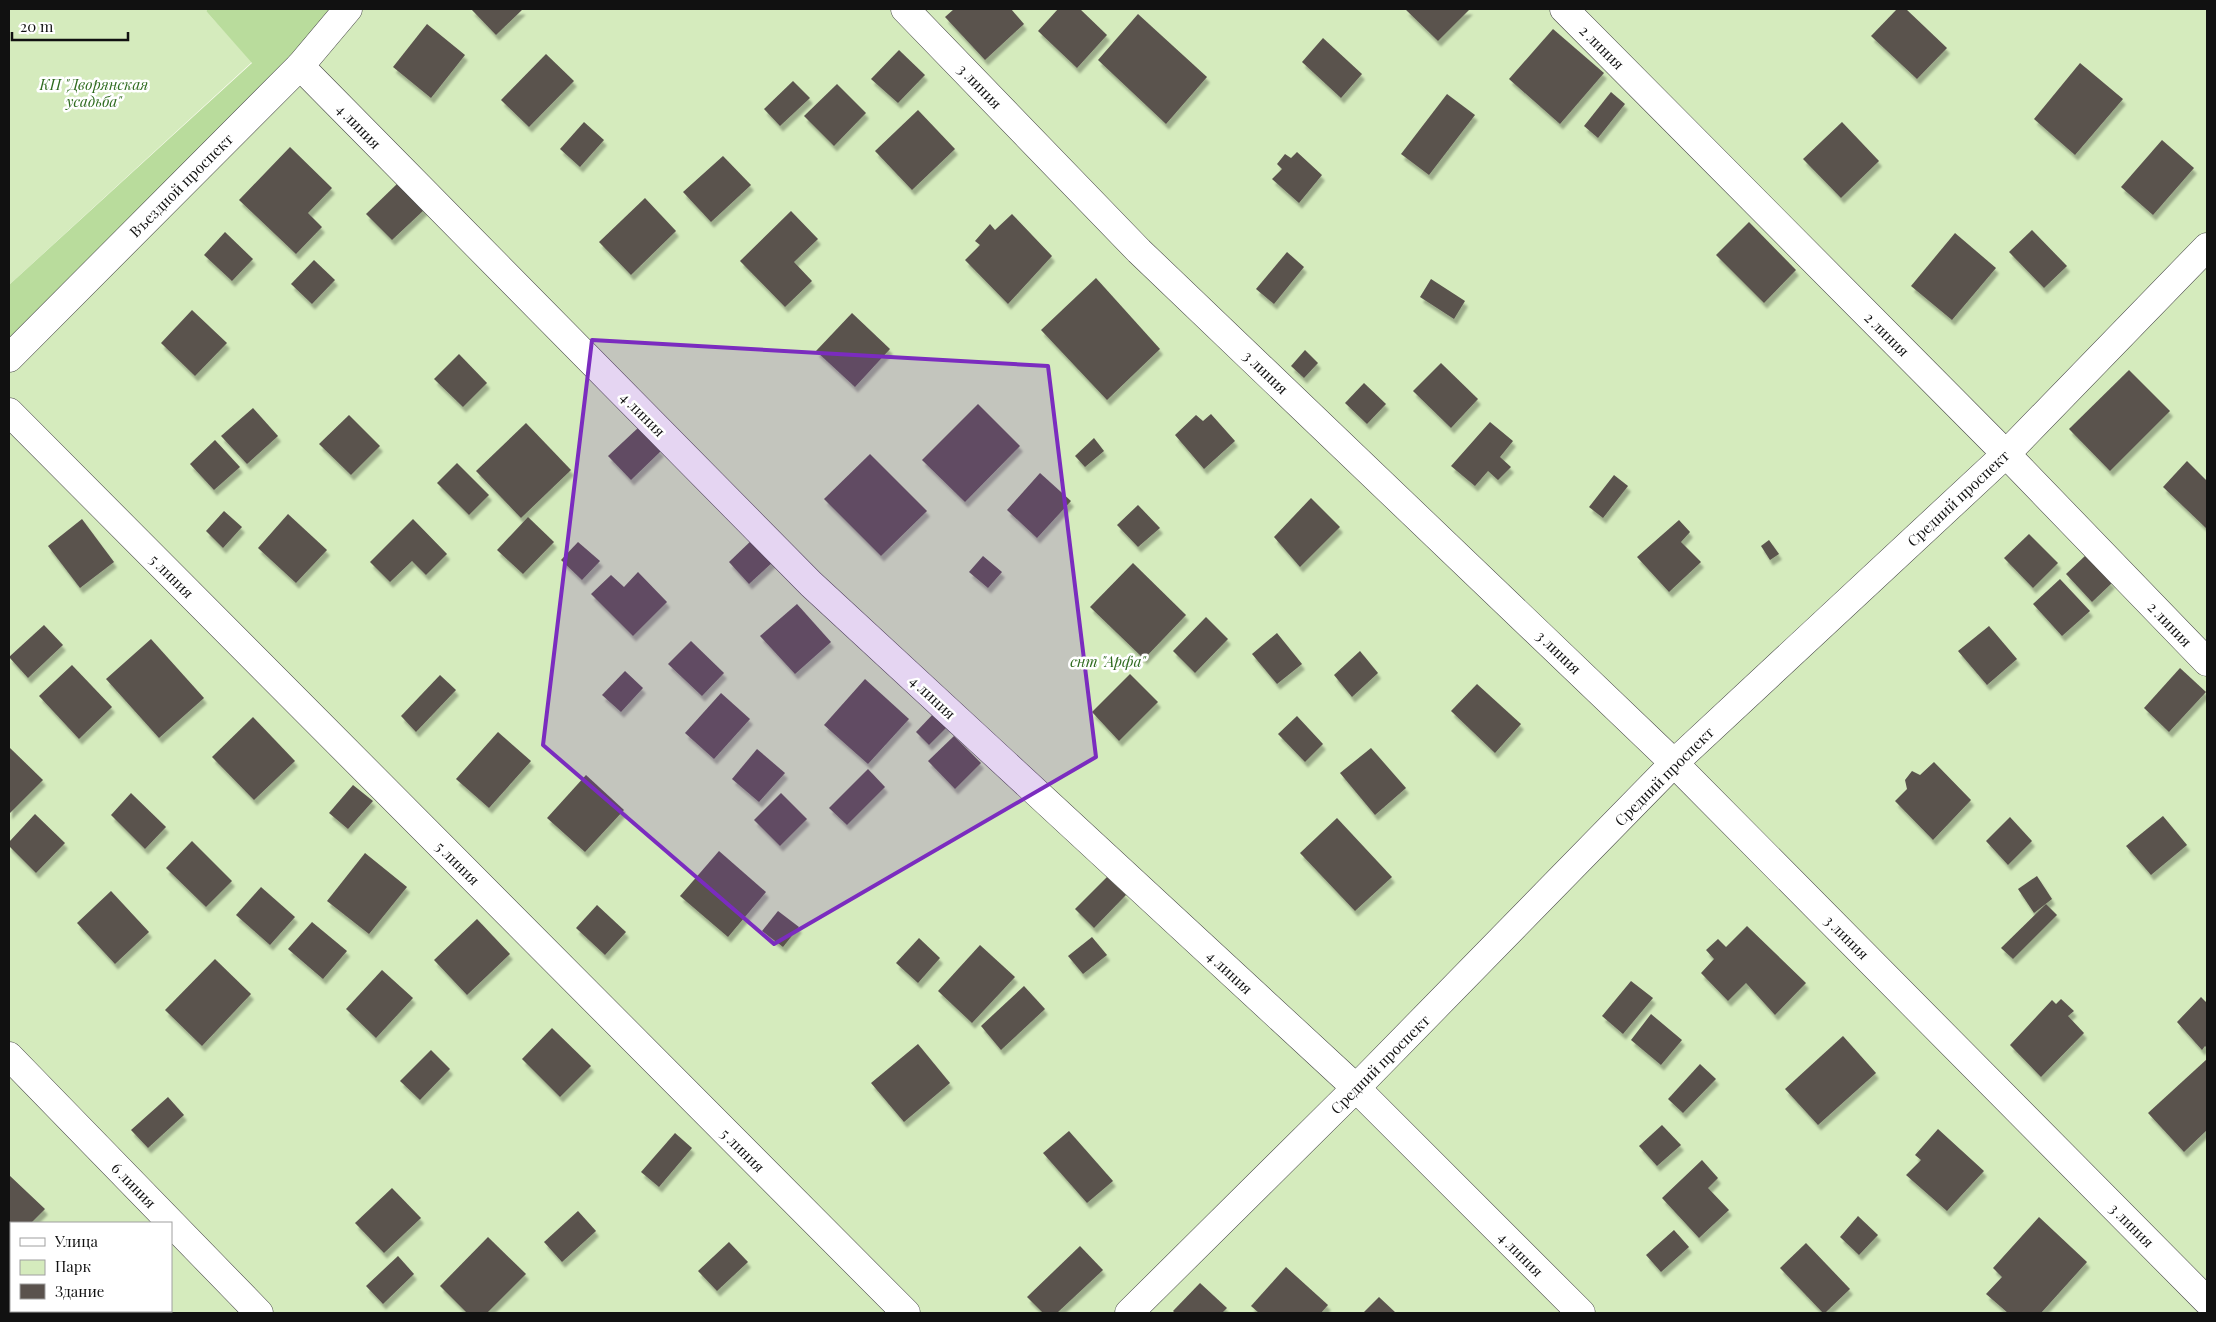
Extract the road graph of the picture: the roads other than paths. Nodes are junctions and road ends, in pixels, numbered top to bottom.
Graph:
1 (348, 9) edge
2 (906, 9) edge
3 (1564, 9) edge
4 (300, 66) junction
5 (2207, 247) edge
6 (9, 358) edge
7 (9, 412) edge
8 (2006, 454) junction
9 (2207, 662) edge
10 (1674, 763) junction
11 (9, 1056) edge
12 (1356, 1088) junction
13 (170, 1222) edge
14 (172, 1224) edge
15 (2207, 1301) edge
16 (259, 1313) edge
17 (906, 1313) edge
18 (1129, 1313) edge
19 (1581, 1313) edge

1 - 4 street, Въездной проспект
2 - 10 street, 3 линия
3 - 8 street, 2 линия
4 - 6 street, Въездной проспект
4 - 12 street, 4 линия
5 - 8 street, Средний проспект
7 - 17 street, 5 линия
8 - 9 street, 2 линия
8 - 10 street, Средний проспект
10 - 12 street, Средний проспект
10 - 15 street, 3 линия
11 - 13 street, 6 линия
12 - 18 street, Средний проспект
12 - 19 street, 4 линия
14 - 16 street, 6 линия

